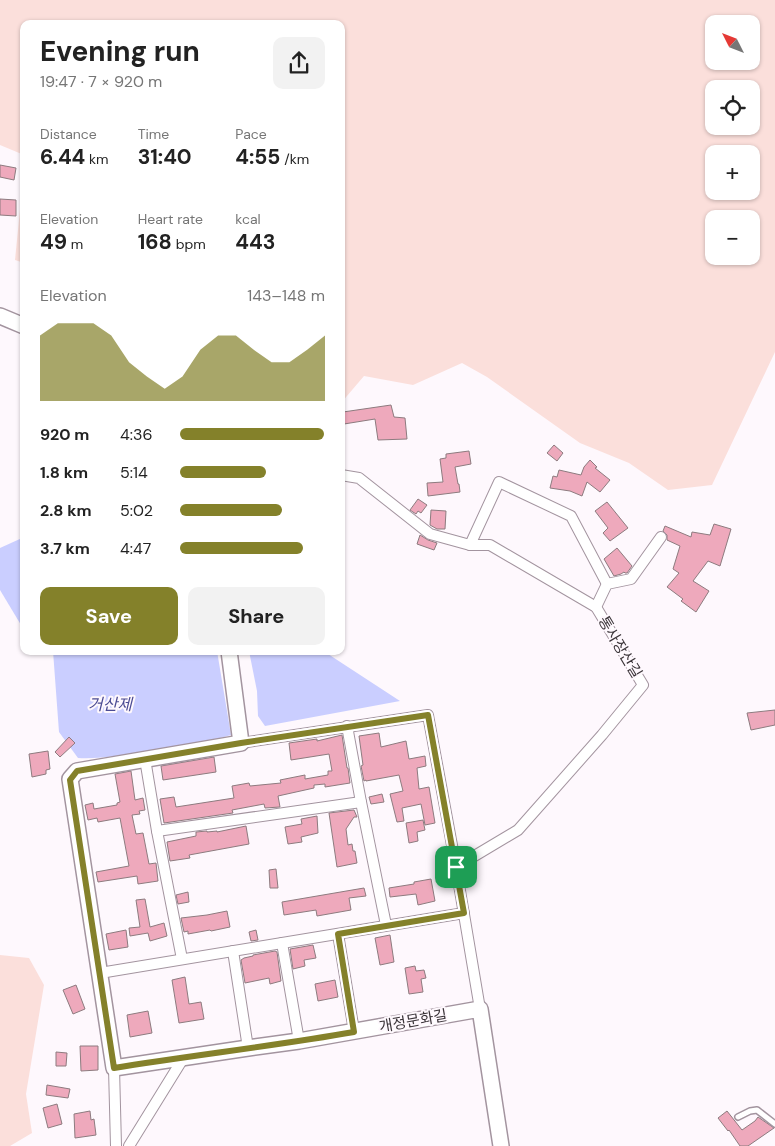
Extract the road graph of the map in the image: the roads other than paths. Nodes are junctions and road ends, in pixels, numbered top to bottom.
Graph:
1 (0, 316) edge
2 (20, 324) edge
3 (345, 476) edge
4 (661, 537) dead end
5 (470, 545) junction
6 (607, 584) junction
7 (596, 607) junction
8 (230, 655) edge
9 (347, 726) junction
10 (241, 743) junction
11 (145, 759) junction
12 (361, 802) junction
13 (157, 831) junction
14 (456, 867) junction
15 (464, 913) junction
16 (386, 925) junction
17 (338, 934) junction
18 (282, 943) junction
19 (233, 951) junction
20 (182, 959) junction
21 (100, 973) junction
22 (480, 1009) junction
23 (354, 1032) junction
24 (299, 1041) junction
25 (248, 1048) junction
26 (184, 1057) junction
27 (114, 1068) junction
28 (738, 1117) dead end
29 (775, 1124) edge
30 (116, 1146) edge
31 (129, 1146) edge
32 (500, 1146) edge

1 - 2 street
3 - 5 street, 통사장산길
4 - 6 street
5 - 6 street
5 - 7 street, 통사장산길
6 - 7 street
7 - 14 street, 통사장산길
8 - 10 street
9 - 10 street
9 - 12 street
9 - 14 street
10 - 11 street
11 - 13 street
11 - 21 street
12 - 13 street
12 - 16 street
13 - 20 street
14 - 15 street
15 - 16 street
15 - 22 street
16 - 17 street
17 - 18 street
17 - 23 street
18 - 19 street
18 - 24 street
19 - 20 street
19 - 25 street
20 - 21 street
21 - 27 street
22 - 23 street, 개정문화길
22 - 32 street
23 - 24 street, 개정문화길
24 - 25 street, 개정문화길
25 - 26 street, 개정문화길
26 - 27 street, 개정문화길
26 - 31 street
27 - 30 street
28 - 29 lane

